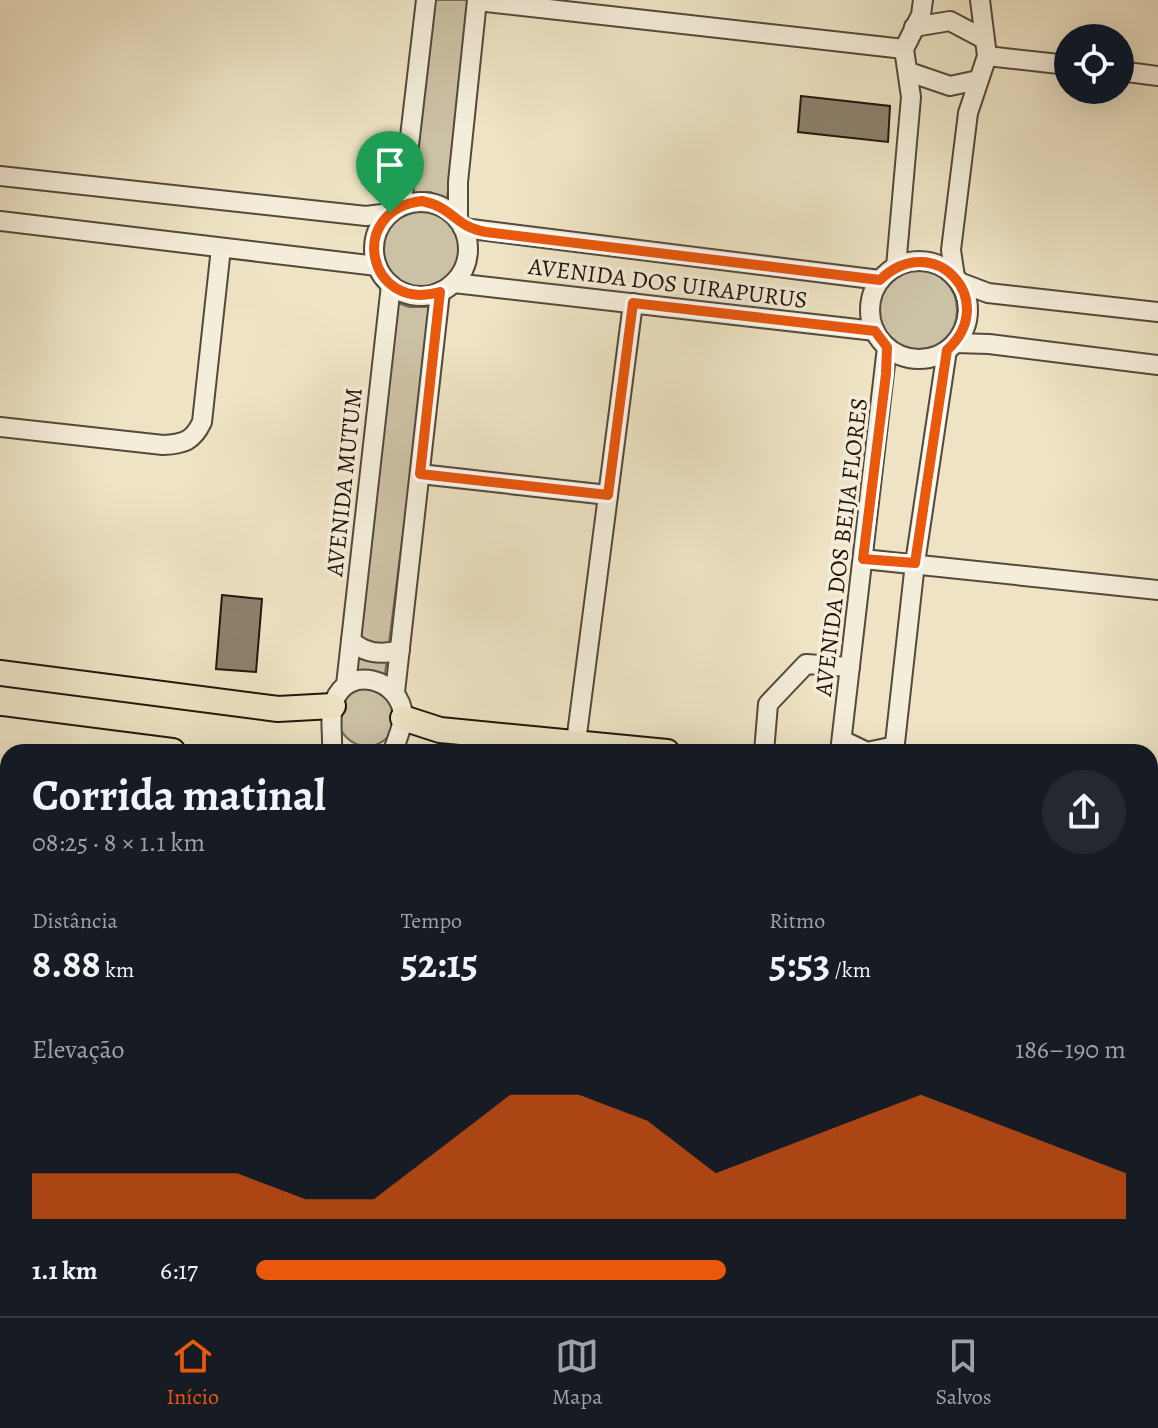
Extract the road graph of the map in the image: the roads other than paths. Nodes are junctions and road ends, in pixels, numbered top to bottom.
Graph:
1 (426, 0) edge
2 (923, 0) edge
3 (980, 0) edge
4 (477, 1) edge
5 (914, 27) junction
6 (986, 48) junction
7 (904, 49) junction
8 (1054, 62) edge
9 (909, 72) junction
10 (1134, 73) edge
11 (1158, 76) edge
12 (978, 80) junction
13 (0, 176) edge
14 (393, 211) junction
15 (0, 221) edge
16 (460, 224) junction
17 (221, 248) junction
18 (377, 266) junction
19 (896, 267) junction
20 (880, 280) junction
21 (957, 280) junction
22 (391, 285) junction
23 (447, 287) junction
24 (633, 303) junction
25 (1158, 312) edge
26 (875, 331) junction
27 (951, 346) junction
28 (887, 347) junction
29 (1158, 365) edge
30 (0, 427) edge
31 (420, 474) junction
32 (608, 495) junction
33 (863, 559) junction
34 (915, 563) junction
35 (1158, 590) edge
36 (351, 640) junction
37 (400, 650) junction
38 (850, 667) junction
39 (0, 673) edge
40 (395, 692) junction
41 (339, 696) junction
42 (403, 718) junction
43 (0, 730) edge
44 (576, 742) junction
45 (109, 744) edge
46 (333, 744) edge
47 (395, 744) edge
48 (594, 744) edge
49 (765, 744) edge
50 (841, 744) edge
51 (896, 744) edge

1 - 14 street
2 - 5 street
3 - 6 street
4 - 7 street
4 - 16 street
5 - 6 street
5 - 7 street
6 - 8 street
6 - 12 street
7 - 9 street
9 - 12 street
9 - 19 street
10 - 11 street
12 - 21 street
13 - 14 street
14 - 16 street
14 - 18 street
15 - 17 street
16 - 20 street, AVENIDA DOS UIRAPURUS
16 - 23 street
17 - 18 street
17 - 30 street
18 - 22 street
19 - 20 street
19 - 21 street
20 - 26 street
21 - 25 street
21 - 27 street
22 - 23 street
22 - 36 street, AVENIDA MUTUM
23 - 24 street, AVENIDA DOS UIRAPURUS
23 - 31 street
24 - 26 street, AVENIDA DOS UIRAPURUS
24 - 32 street
26 - 28 street
27 - 28 street
27 - 29 street
27 - 34 street
28 - 33 street, AVENIDA DOS BEIJA FLORES
31 - 32 street
31 - 37 street
32 - 44 street
33 - 34 street
33 - 38 street, AVENIDA DOS BEIJA FLORES
34 - 35 street
34 - 51 street
36 - 37 street
36 - 41 street, AVENIDA MUTUM
37 - 40 street
38 - 49 street
38 - 50 street, AVENIDA DOS BEIJA FLORES
39 - 41 main road
40 - 41 street
40 - 42 street
41 - 46 street, AVENIDA MUTUM
42 - 44 main road
42 - 47 street
43 - 45 highway
44 - 48 main road

